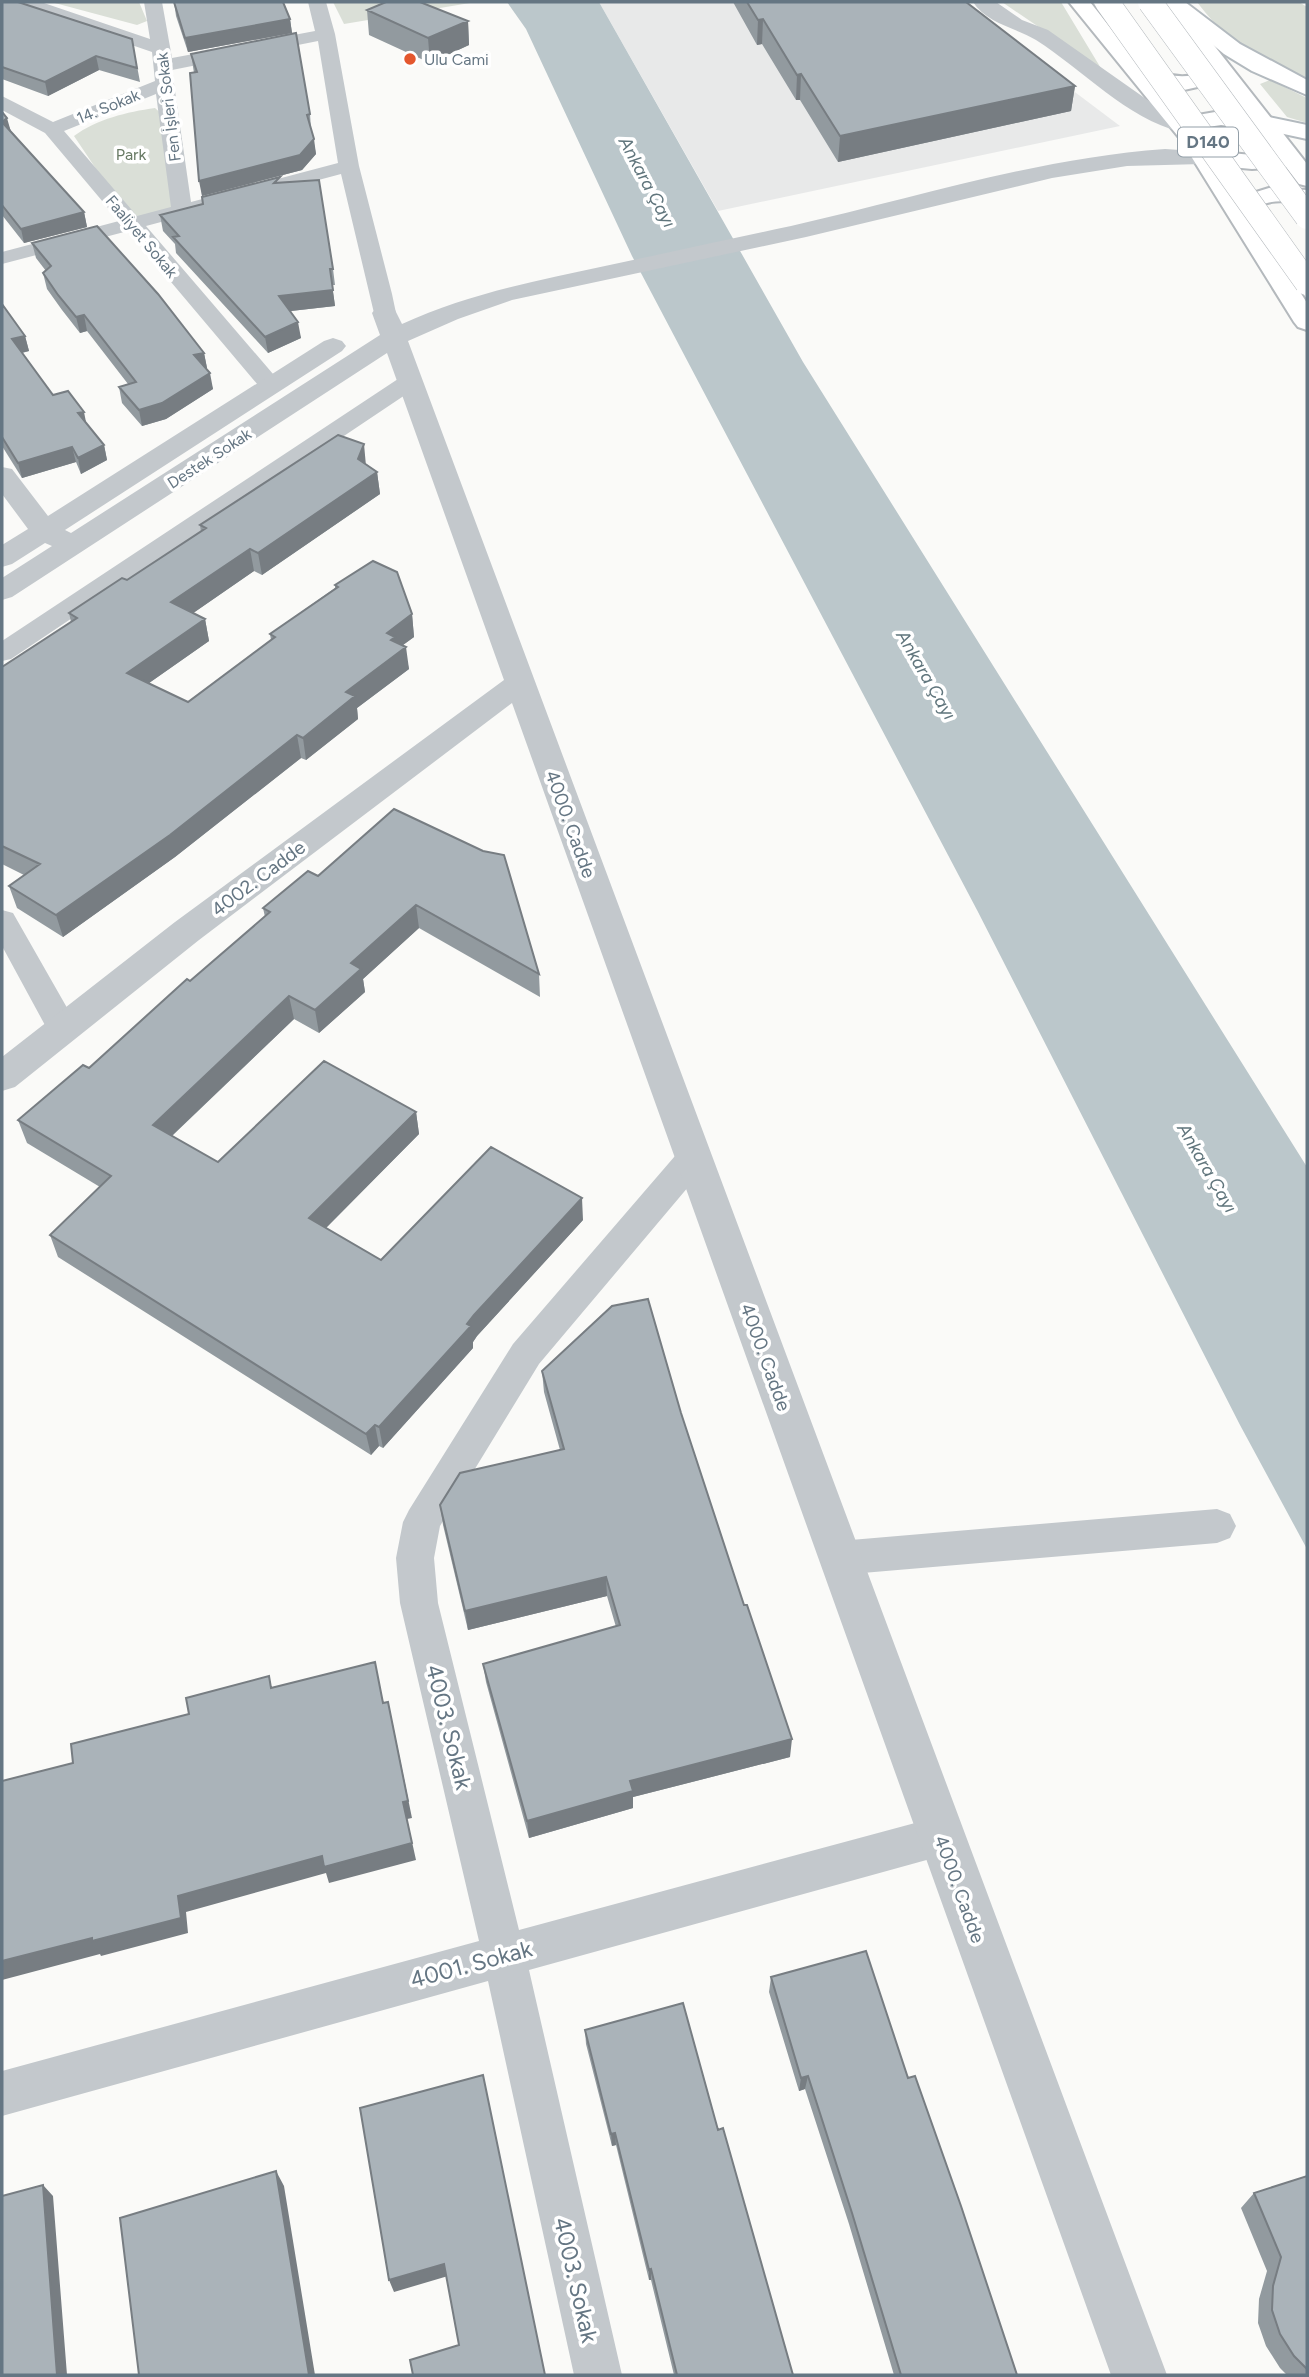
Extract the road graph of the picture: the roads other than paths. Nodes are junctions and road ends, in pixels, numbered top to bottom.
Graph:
1 (24, 2) edge
2 (153, 2) edge
3 (317, 2) edge
4 (983, 2) edge
5 (1079, 2) edge
6 (1107, 2) edge
7 (1150, 2) edge
8 (1170, 2) edge
9 (326, 34) junction
10 (1215, 59) junction
11 (163, 66) junction
12 (1134, 68) junction
13 (1307, 88) edge
14 (2, 102) edge
15 (1264, 123) junction
16 (1181, 125) junction
17 (52, 129) junction
18 (1307, 132) edge
19 (1202, 156) junction
20 (1299, 161) edge
21 (349, 166) junction
22 (1307, 179) edge
23 (1307, 197) edge
24 (181, 212) junction
25 (1238, 214) junction
26 (1307, 217) edge
27 (132, 226) junction
28 (741, 233) junction
29 (2, 258) edge
30 (624, 258) junction
31 (1307, 283) edge
32 (448, 288) dead end
33 (1307, 322) edge
34 (379, 323) junction
35 (409, 382) junction
36 (271, 386) junction
37 (2, 475) edge
38 (44, 531) junction
39 (74, 546) junction
40 (2, 558) edge
41 (2, 591) edge
42 (2, 653) edge
43 (519, 683) junction
44 (2, 920) edge
45 (62, 1027) junction
46 (2, 1077) edge
47 (693, 1158) junction
48 (1217, 1527) dead end
49 (839, 1558) junction
50 (941, 1836) junction
51 (504, 1956) junction
52 (2, 2093) edge
53 (598, 2375) edge
54 (1139, 2375) edge

1 - 11 street
2 - 11 street, Fen İşleri Sokak
3 - 9 street
4 - 16 street
5 - 12 main road
6 - 31 main road, D140, bridge
7 - 26 main road, D140, bridge
8 - 10 main road
8 - 13 main road
9 - 11 street, 14. Sokak
9 - 21 street
10 - 12 main road
10 - 15 main road
11 - 17 street, 14. Sokak
11 - 24 street, Fen İşleri Sokak
12 - 16 main road
14 - 17 street, Faaliyet Sokak
15 - 16 main road
15 - 18 main road
15 - 20 main road
16 - 19 main road
16 - 28 street
17 - 27 street, Faaliyet Sokak
19 - 20 main road
19 - 25 main road
19 - 28 street
20 - 22 main road
21 - 24 street
21 - 34 street
23 - 25 main road
24 - 27 street
25 - 33 main road
27 - 29 street
27 - 36 street, Faaliyet Sokak
28 - 30 street
30 - 32 street
30 - 34 street
34 - 35 street, 4000. Cadde
34 - 36 street, Destek Sokak
34 - 39 street, Destek Sokak
35 - 42 street
35 - 43 street, 4000. Cadde
36 - 38 street, Destek Sokak
37 - 38 street
38 - 39 street
38 - 40 street, Destek Sokak
39 - 41 street, Destek Sokak
43 - 45 street, 4002. Cadde
43 - 47 street, 4000. Cadde
44 - 45 street
45 - 46 street, 4002. Cadde
47 - 49 street, 4000. Cadde
47 - 51 street, 4003. Sokak
48 - 49 street
49 - 50 street, 4000. Cadde
50 - 51 street, 4001. Sokak
50 - 54 street, 4000. Cadde
51 - 52 street, 4001. Sokak
51 - 53 street, 4003. Sokak

